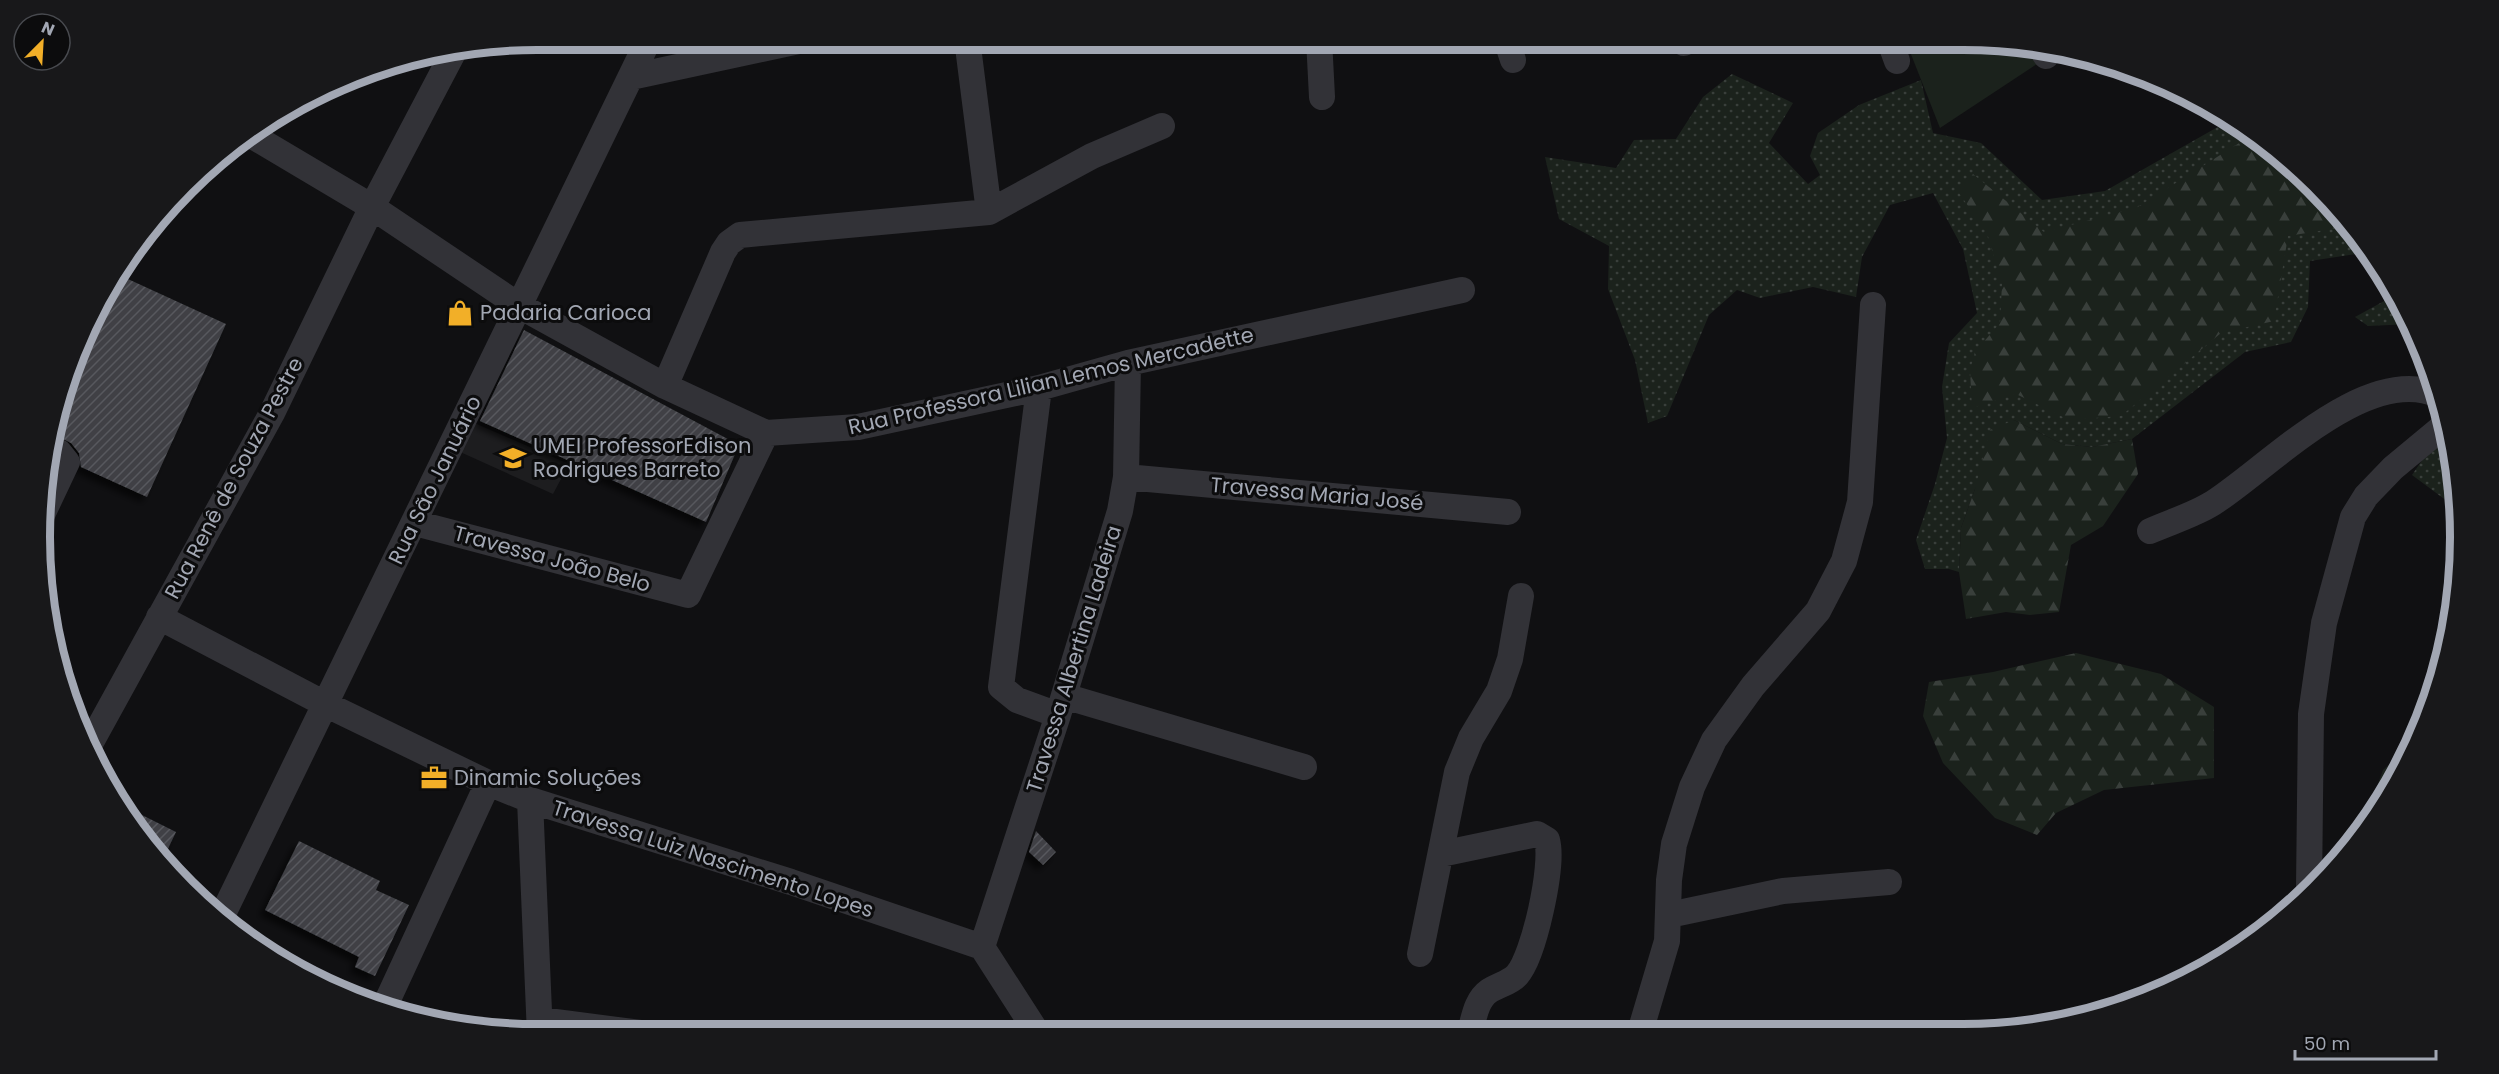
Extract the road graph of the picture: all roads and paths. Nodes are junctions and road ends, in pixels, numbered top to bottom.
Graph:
1 (644, 50) edge
2 (757, 50) edge
3 (967, 50) edge
4 (1320, 50) edge
5 (451, 58) edge
6 (631, 77) junction
7 (1322, 97) dead end
8 (1162, 126) dead end
9 (257, 139) edge
10 (372, 207) junction
11 (989, 212) junction
12 (1462, 290) dead end
13 (518, 305) junction
14 (1873, 305) dead end
15 (1128, 363) junction
16 (665, 386) junction
17 (1040, 388) junction
18 (2427, 390) edge
19 (2437, 431) edge
20 (766, 433) junction
21 (57, 451) edge
22 (1126, 477) junction
23 (52, 494) edge
24 (1508, 512) dead end
25 (415, 523) junction
26 (2150, 531) dead end
27 (1521, 597) dead end
28 (159, 617) junction
29 (325, 704) junction
30 (1061, 705) junction
31 (93, 738) edge
32 (1304, 767) dead end
33 (488, 783) junction
34 (531, 800) junction
35 (1441, 854) junction
36 (2309, 880) edge
37 (1889, 882) dead end
38 (224, 911) edge
39 (1669, 915) junction
40 (982, 947) junction
41 (1420, 954) dead end
42 (387, 1001) edge
43 (540, 1024) edge
44 (1032, 1024) edge
45 (1473, 1024) edge
46 (1642, 1024) edge

1 - 6 street, Rua São Januário
2 - 6 street
3 - 11 street
4 - 7 street
5 - 10 street, Rua Renê de Souza Pestre
6 - 13 street, Rua São Januário
8 - 11 street
9 - 10 street, Rua Professora Lilian Lemos Mercadette
10 - 13 street, Rua Professora Lilian Lemos Mercadette
10 - 28 street, Rua Renê de Souza Pestre
11 - 16 street
12 - 15 street, Rua Professora Lilian Lemos Mercadette
13 - 16 street, Rua Professora Lilian Lemos Mercadette
13 - 25 street, Rua São Januário
14 - 39 street
15 - 17 street, Rua Professora Lilian Lemos Mercadette
15 - 22 street, Travessa Albertina Ladeira
16 - 20 street, Rua Professora Lilian Lemos Mercadette
17 - 20 street, Rua Professora Lilian Lemos Mercadette
17 - 30 street
18 - 26 street
19 - 36 street
20 - 25 street, Travessa João Belo
21 - 23 street
22 - 24 street, Travessa Maria José
22 - 30 street, Travessa Albertina Ladeira
25 - 29 street, Rua São Januário
27 - 35 street
28 - 29 street, Travessa Luiz Nascimento Lopes
28 - 31 street, Rua Renê de Souza Pestre
29 - 33 street, Travessa Luiz Nascimento Lopes
29 - 38 street, Rua São Januário
30 - 32 street
30 - 40 street, Travessa Albertina Ladeira
33 - 34 street, Travessa Luiz Nascimento Lopes
33 - 42 street
34 - 40 street, Travessa Luiz Nascimento Lopes
34 - 43 street
35 - 41 street
35 - 45 street
37 - 39 street
39 - 46 street
40 - 44 street

